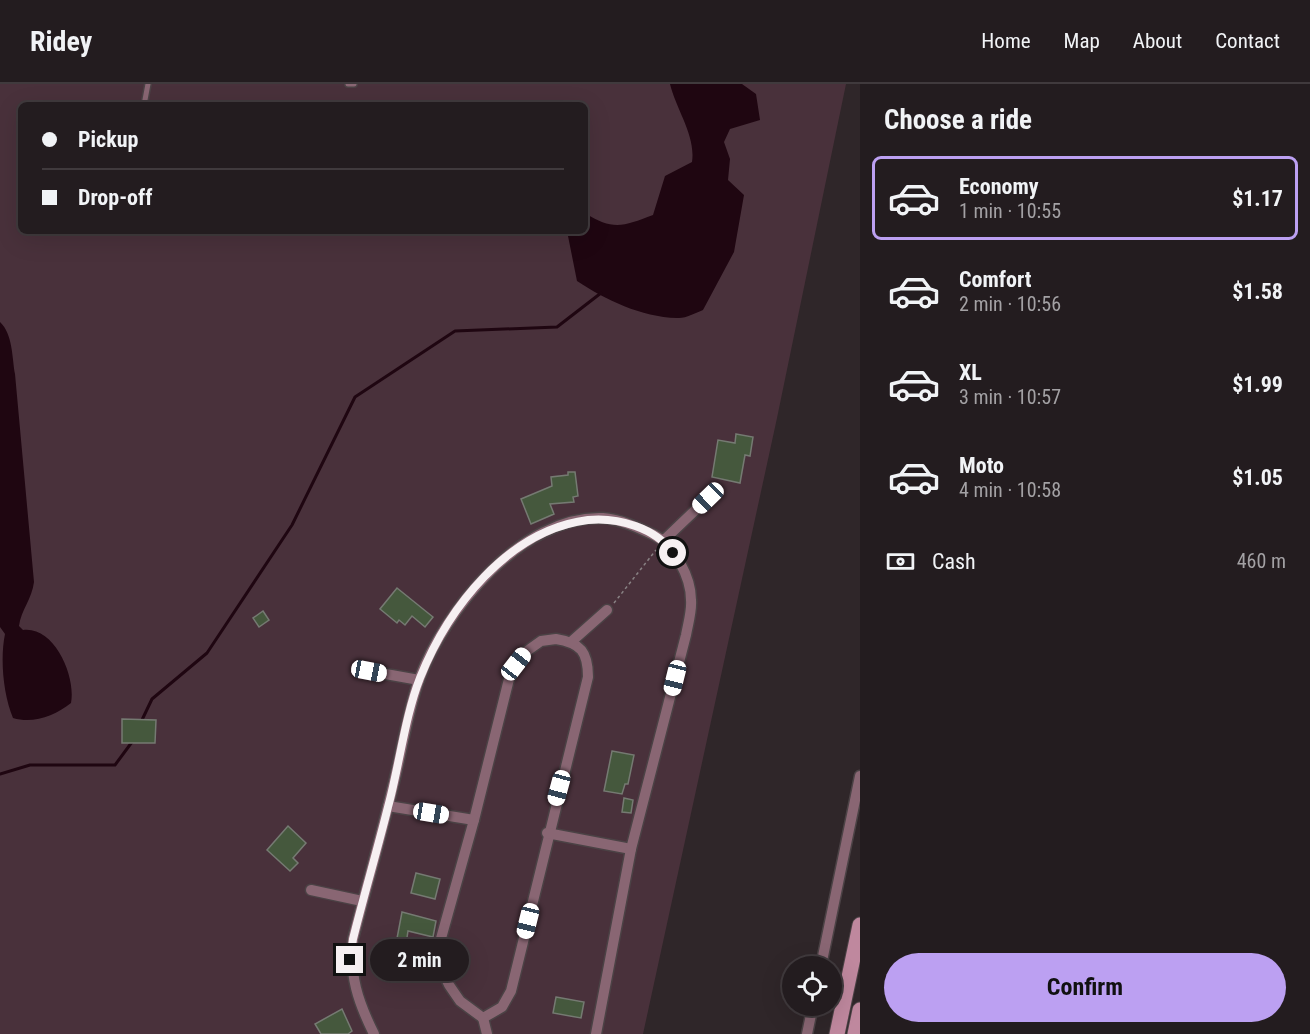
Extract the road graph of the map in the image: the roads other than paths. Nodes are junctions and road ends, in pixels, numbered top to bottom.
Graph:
1 (148, 84) edge
2 (348, 84) edge
3 (354, 84) edge
4 (145, 102) edge
5 (708, 498) dead end
6 (664, 540) junction
7 (607, 610) road end
8 (571, 642) junction
9 (369, 671) dead end
10 (419, 680) junction
11 (860, 776) edge
12 (388, 806) junction
13 (474, 820) junction
14 (548, 832) junction
15 (631, 849) junction
16 (311, 890) dead end
17 (362, 901) junction
18 (860, 925) edge
19 (823, 956) edge
20 (860, 1010) edge
21 (811, 1016) edge
22 (483, 1018) junction
23 (374, 1034) edge
24 (487, 1034) edge
25 (596, 1034) edge
26 (807, 1034) edge
27 (837, 1034) edge
28 (855, 1034) edge

1 - 4 lane
2 - 3 lane
5 - 6 street
6 - 10 street
6 - 15 street
7 - 8 street
8 - 13 street
8 - 14 street
9 - 10 street
10 - 12 street
11 - 19 street
12 - 13 street
12 - 17 street
13 - 22 street
14 - 15 street
14 - 22 street
15 - 25 street
16 - 17 street
17 - 23 street
18 - 27 main road
20 - 28 main road
21 - 26 street
22 - 24 street

